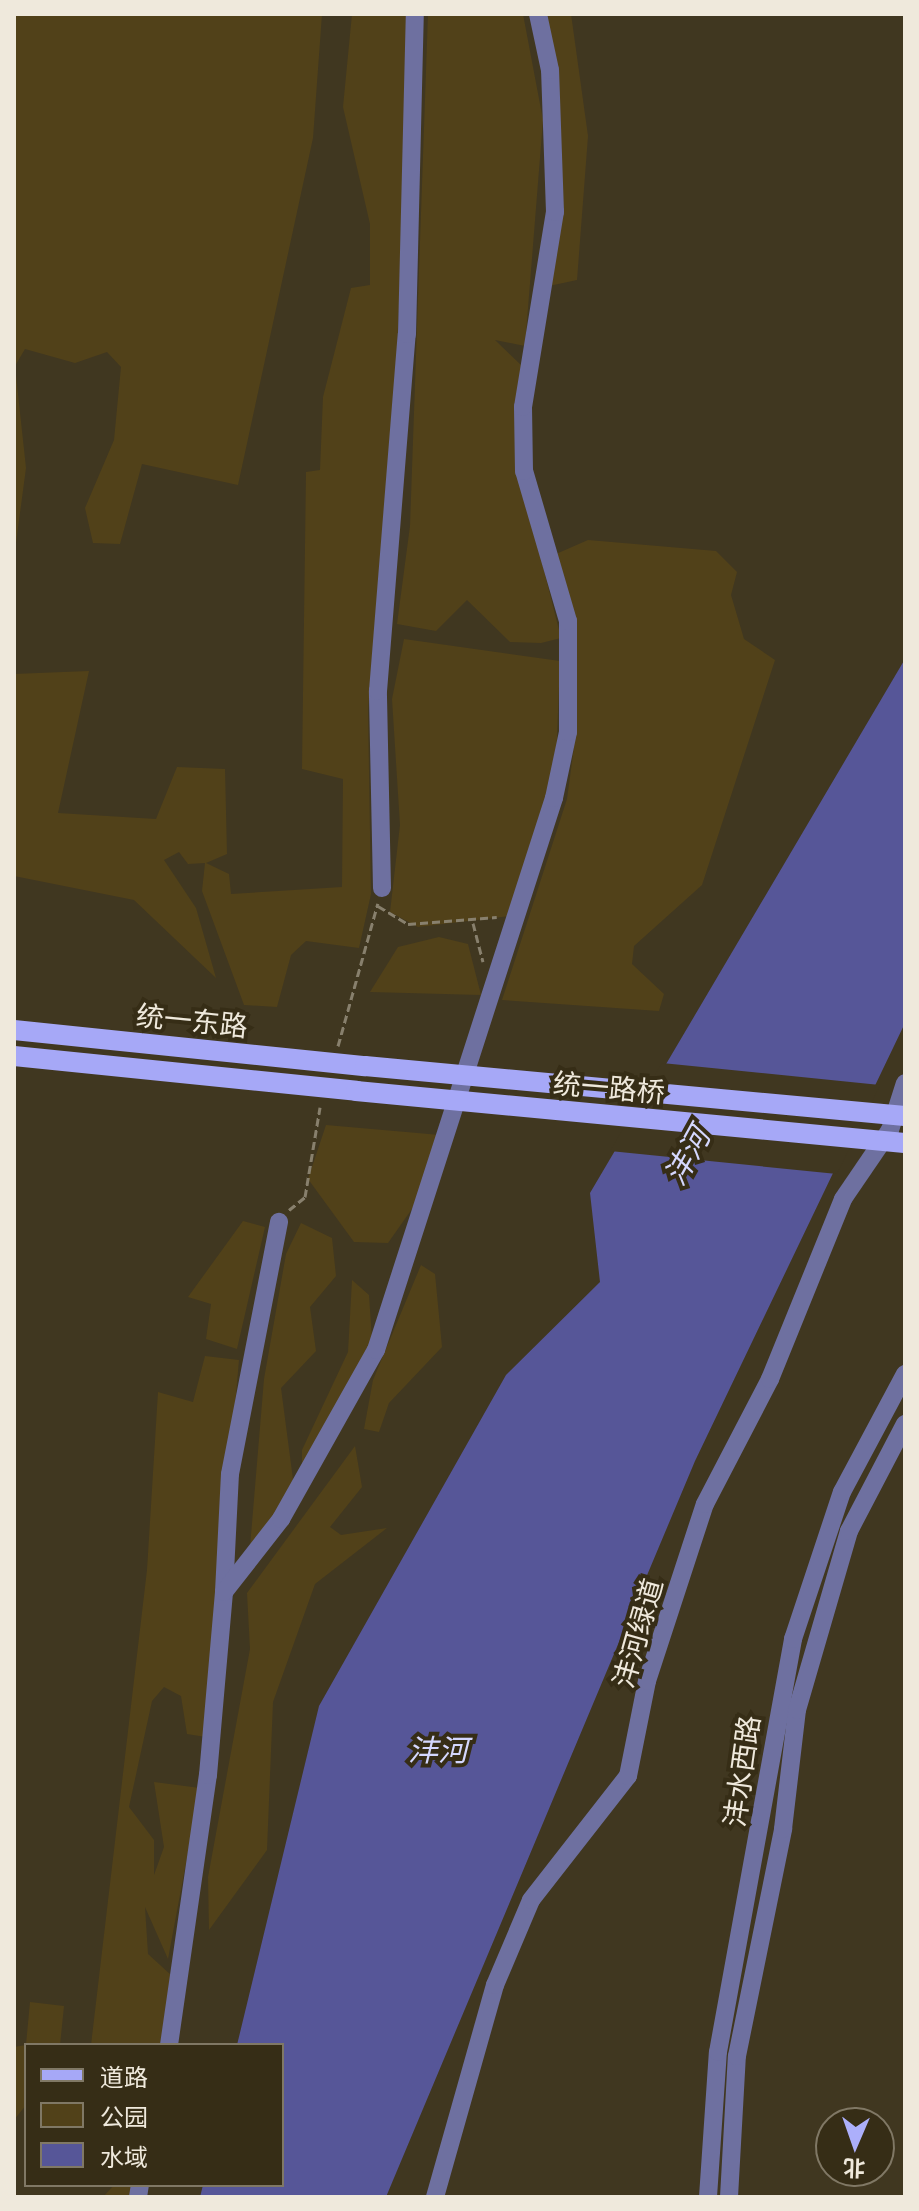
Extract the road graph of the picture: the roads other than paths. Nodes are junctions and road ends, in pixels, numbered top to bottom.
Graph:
1 (415, 14) edge
2 (538, 14) edge
3 (380, 897) road end
4 (14, 1030) edge
5 (14, 1056) edge
6 (365, 1066) joint
7 (905, 1083) edge
8 (356, 1091) joint
9 (905, 1116) edge
10 (905, 1143) edge
11 (279, 1222) road end
12 (905, 1374) edge
13 (905, 1424) edge
14 (224, 1592) junction
15 (169, 2043) edge
16 (435, 2197) edge
17 (708, 2197) edge
18 (729, 2197) edge

1 - 3 street
2 - 14 street
4 - 6 main road, 统一东路
5 - 8 main road, 统一东路
6 - 9 main road, 统一路桥, bridge
7 - 16 street, 沣河绿道
8 - 10 main road, 统一路桥, bridge
11 - 14 street
12 - 17 street, 沣水西路
13 - 18 street, 沣水西路
14 - 15 street

